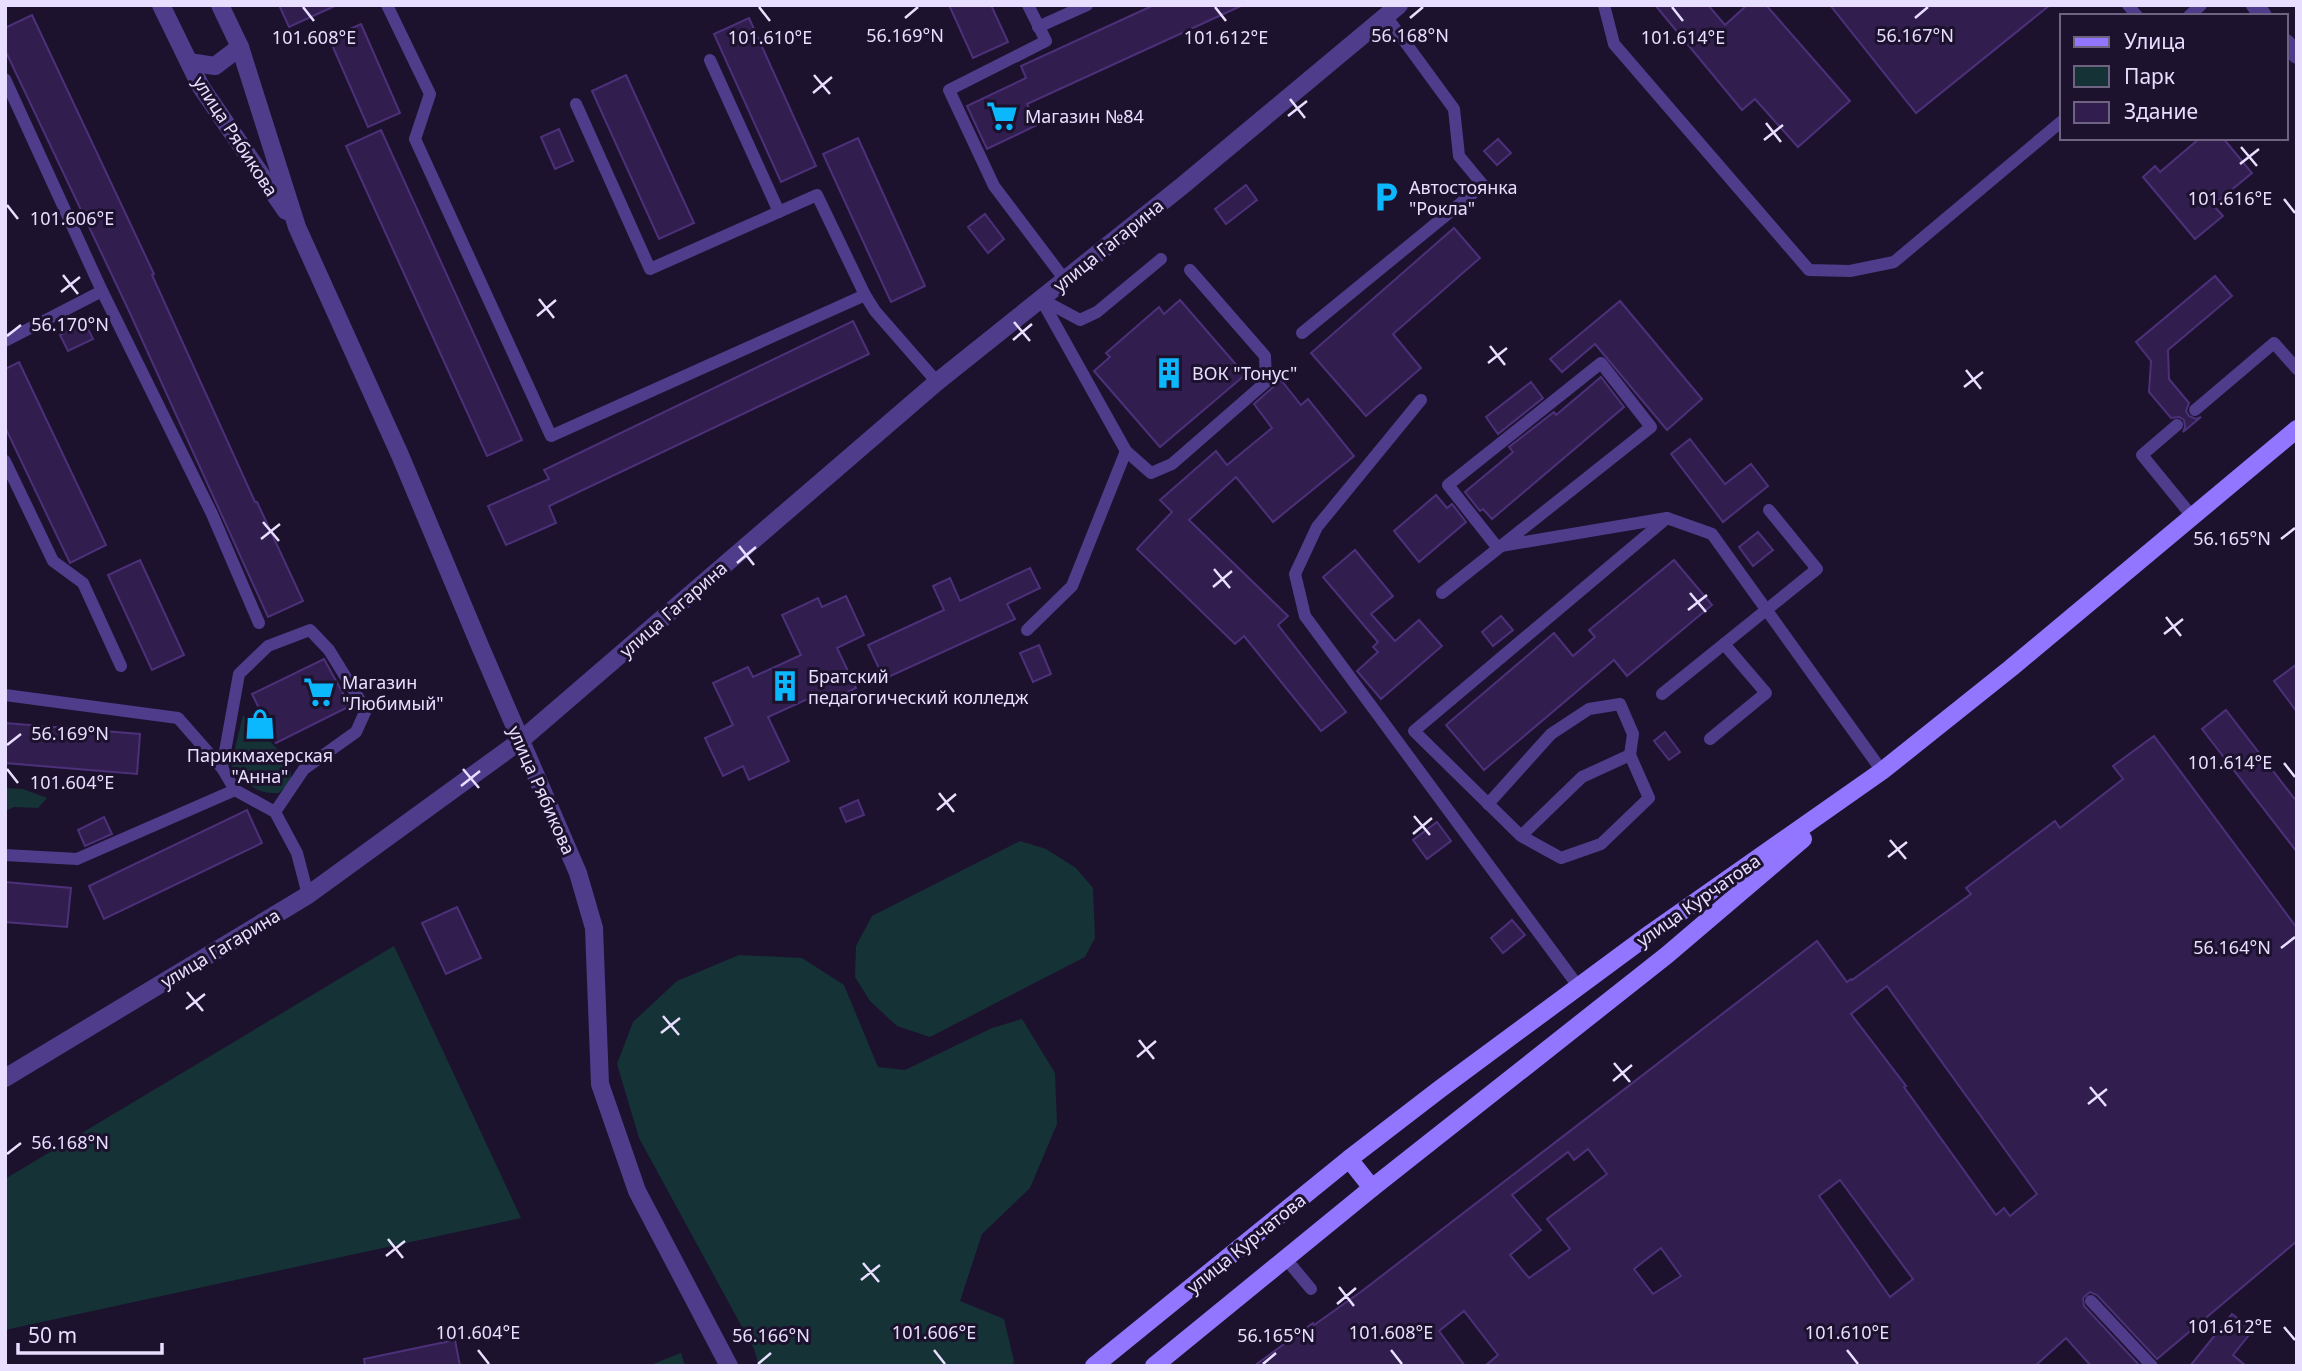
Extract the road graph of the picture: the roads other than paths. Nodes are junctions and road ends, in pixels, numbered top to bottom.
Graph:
1 (161, 5) edge
2 (220, 5) edge
3 (387, 5) edge
4 (1028, 5) edge
5 (1087, 5) edge
6 (1604, 5) edge
7 (1392, 10) edge
8 (1038, 27) junction
9 (240, 47) junction
10 (709, 60) dead end
11 (189, 62) junction
12 (5, 79) edge
13 (576, 104) dead end
14 (2060, 123) edge
15 (779, 212) junction
16 (297, 227) junction
17 (1161, 259) dead end
18 (1190, 270) dead end
19 (1065, 280) junction
20 (102, 291) junction
21 (865, 295) junction
22 (1041, 299) junction
23 (1302, 333) dead end
24 (5, 341) edge
25 (2297, 369) edge
26 (937, 382) junction
27 (1421, 400) dead end
28 (2195, 410) dead end
29 (2177, 425) dead end
30 (2297, 429) edge
31 (1126, 452) junction
32 (5, 461) edge
33 (1769, 510) dead end
34 (2191, 515) junction
35 (1667, 518) junction
36 (1497, 547) junction
37 (1442, 593) dead end
38 (1768, 609) junction
39 (259, 623) dead end
40 (1027, 630) dead end
41 (1724, 644) junction
42 (121, 666) dead end
43 (1662, 694) dead end
44 (5, 695) edge
45 (1710, 739) dead end
46 (520, 741) junction
47 (1630, 755) junction
48 (222, 768) junction
49 (1882, 771) junction
50 (235, 790) junction
51 (1488, 804) junction
52 (275, 812) junction
53 (1521, 836) junction
54 (5, 855) edge
55 (308, 895) junction
56 (1578, 986) junction
57 (5, 1077) edge
58 (1349, 1159) junction
59 (1372, 1188) junction
60 (1286, 1259) junction
61 (1311, 1289) dead end
62 (2091, 1301) dead end
63 (729, 1366) edge
64 (1094, 1366) edge
65 (1154, 1366) edge
66 (2152, 1366) edge

1 - 11 street, улица Рябикова
2 - 9 street, улица Рябикова
3 - 21 lane
4 - 8 lane
5 - 8 lane
6 - 14 lane
7 - 19 street, улица Гагарина
7 - 23 lane
8 - 19 lane
9 - 11 street
9 - 16 street, улица Рябикова
10 - 15 lane
11 - 16 street, улица Рябикова
12 - 20 lane
13 - 15 lane
15 - 21 lane
16 - 46 street, улица Рябикова
17 - 22 lane
18 - 31 lane
19 - 22 street, улица Гагарина
20 - 24 lane
20 - 39 lane
21 - 26 lane
22 - 26 street, улица Гагарина
22 - 31 lane
25 - 28 lane
26 - 46 street, улица Гагарина
27 - 56 lane
29 - 34 lane
30 - 34 main road, улица Курчатова
31 - 40 lane
32 - 42 lane
33 - 38 lane
34 - 49 main road, улица Курчатова
35 - 36 lane
35 - 38 lane
35 - 51 lane
36 - 36 lane
36 - 37 lane
38 - 41 lane
38 - 49 lane
41 - 43 lane
41 - 45 lane
44 - 48 lane
46 - 55 street, улица Гагарина
46 - 63 street, улица Рябикова
47 - 51 lane
47 - 53 lane
47 - 53 lane
48 - 50 lane
48 - 52 lane
49 - 56 main road, улица Курчатова
49 - 59 main road
50 - 52 lane
50 - 54 lane
51 - 53 lane
52 - 55 lane
55 - 57 street, улица Гагарина
56 - 58 main road, улица Курчатова
58 - 59 main road
58 - 64 main road, улица Курчатова
59 - 60 main road
60 - 61 lane
60 - 65 main road
62 - 66 lane

